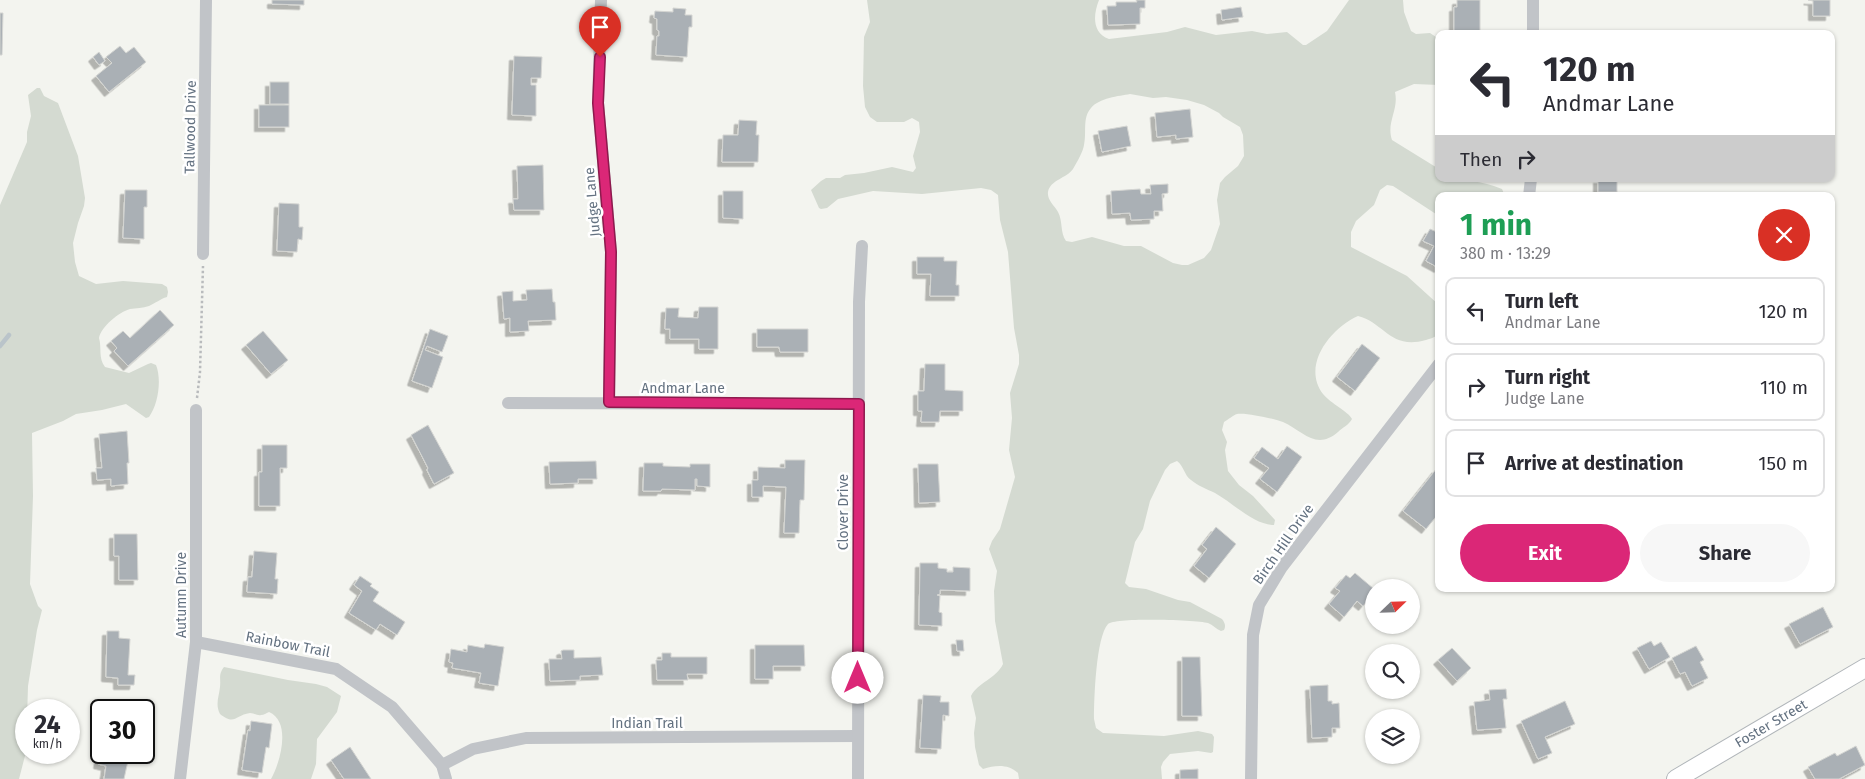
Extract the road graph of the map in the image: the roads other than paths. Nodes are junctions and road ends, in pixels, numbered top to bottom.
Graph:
1 (206, 0) edge
2 (601, 0) edge
3 (1533, 0) edge
4 (1533, 30) edge
5 (862, 246) dead end
6 (203, 254) road end
7 (1435, 369) edge
8 (609, 402) junction
9 (508, 403) dead end
10 (859, 404) junction
11 (196, 410) road end
12 (196, 642) junction
13 (1865, 668) edge
14 (858, 736) junction
15 (442, 765) junction
16 (180, 779) edge
17 (446, 779) edge
18 (858, 779) edge
19 (1250, 779) edge
20 (1676, 779) edge

1 - 6 street, Tallwood Drive
2 - 8 street, Judge Lane
3 - 4 street
5 - 10 street, Clover Drive
7 - 19 street, Birch Hill Drive
8 - 9 street, Andmar Lane
8 - 10 street, Andmar Lane
10 - 14 street, Clover Drive
11 - 12 street, Autumn Drive
12 - 15 street, Rainbow Trail
12 - 16 street, Autumn Drive
13 - 20 street, Foster Street
14 - 15 street, Indian Trail
14 - 18 street, Clover Drive
15 - 17 street, Rainbow Trail

